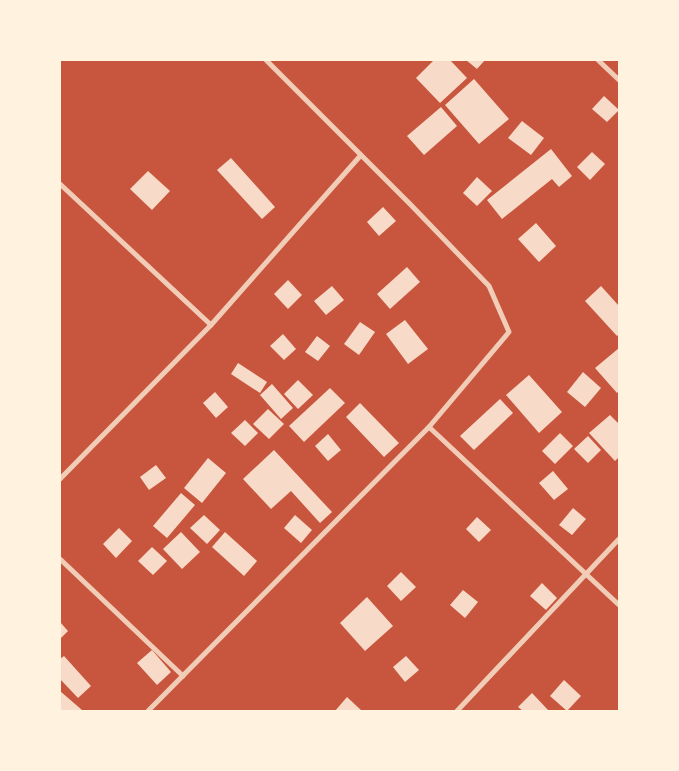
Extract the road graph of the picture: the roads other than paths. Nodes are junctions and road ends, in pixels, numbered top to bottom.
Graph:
1 (266, 60) edge
2 (598, 60) edge
3 (619, 80) edge
4 (362, 155) junction
5 (60, 184) edge
6 (211, 325) junction
7 (429, 427) junction
8 (60, 479) edge
9 (619, 539) edge
10 (60, 559) edge
11 (585, 574) junction
12 (619, 605) edge
13 (183, 676) junction
14 (148, 711) edge
15 (458, 711) edge

1 - 4 street
2 - 3 street
4 - 6 street
4 - 7 street
5 - 6 street
6 - 8 street
7 - 11 street
7 - 13 street
9 - 11 street
10 - 13 street
11 - 12 street
11 - 15 street
13 - 14 street

